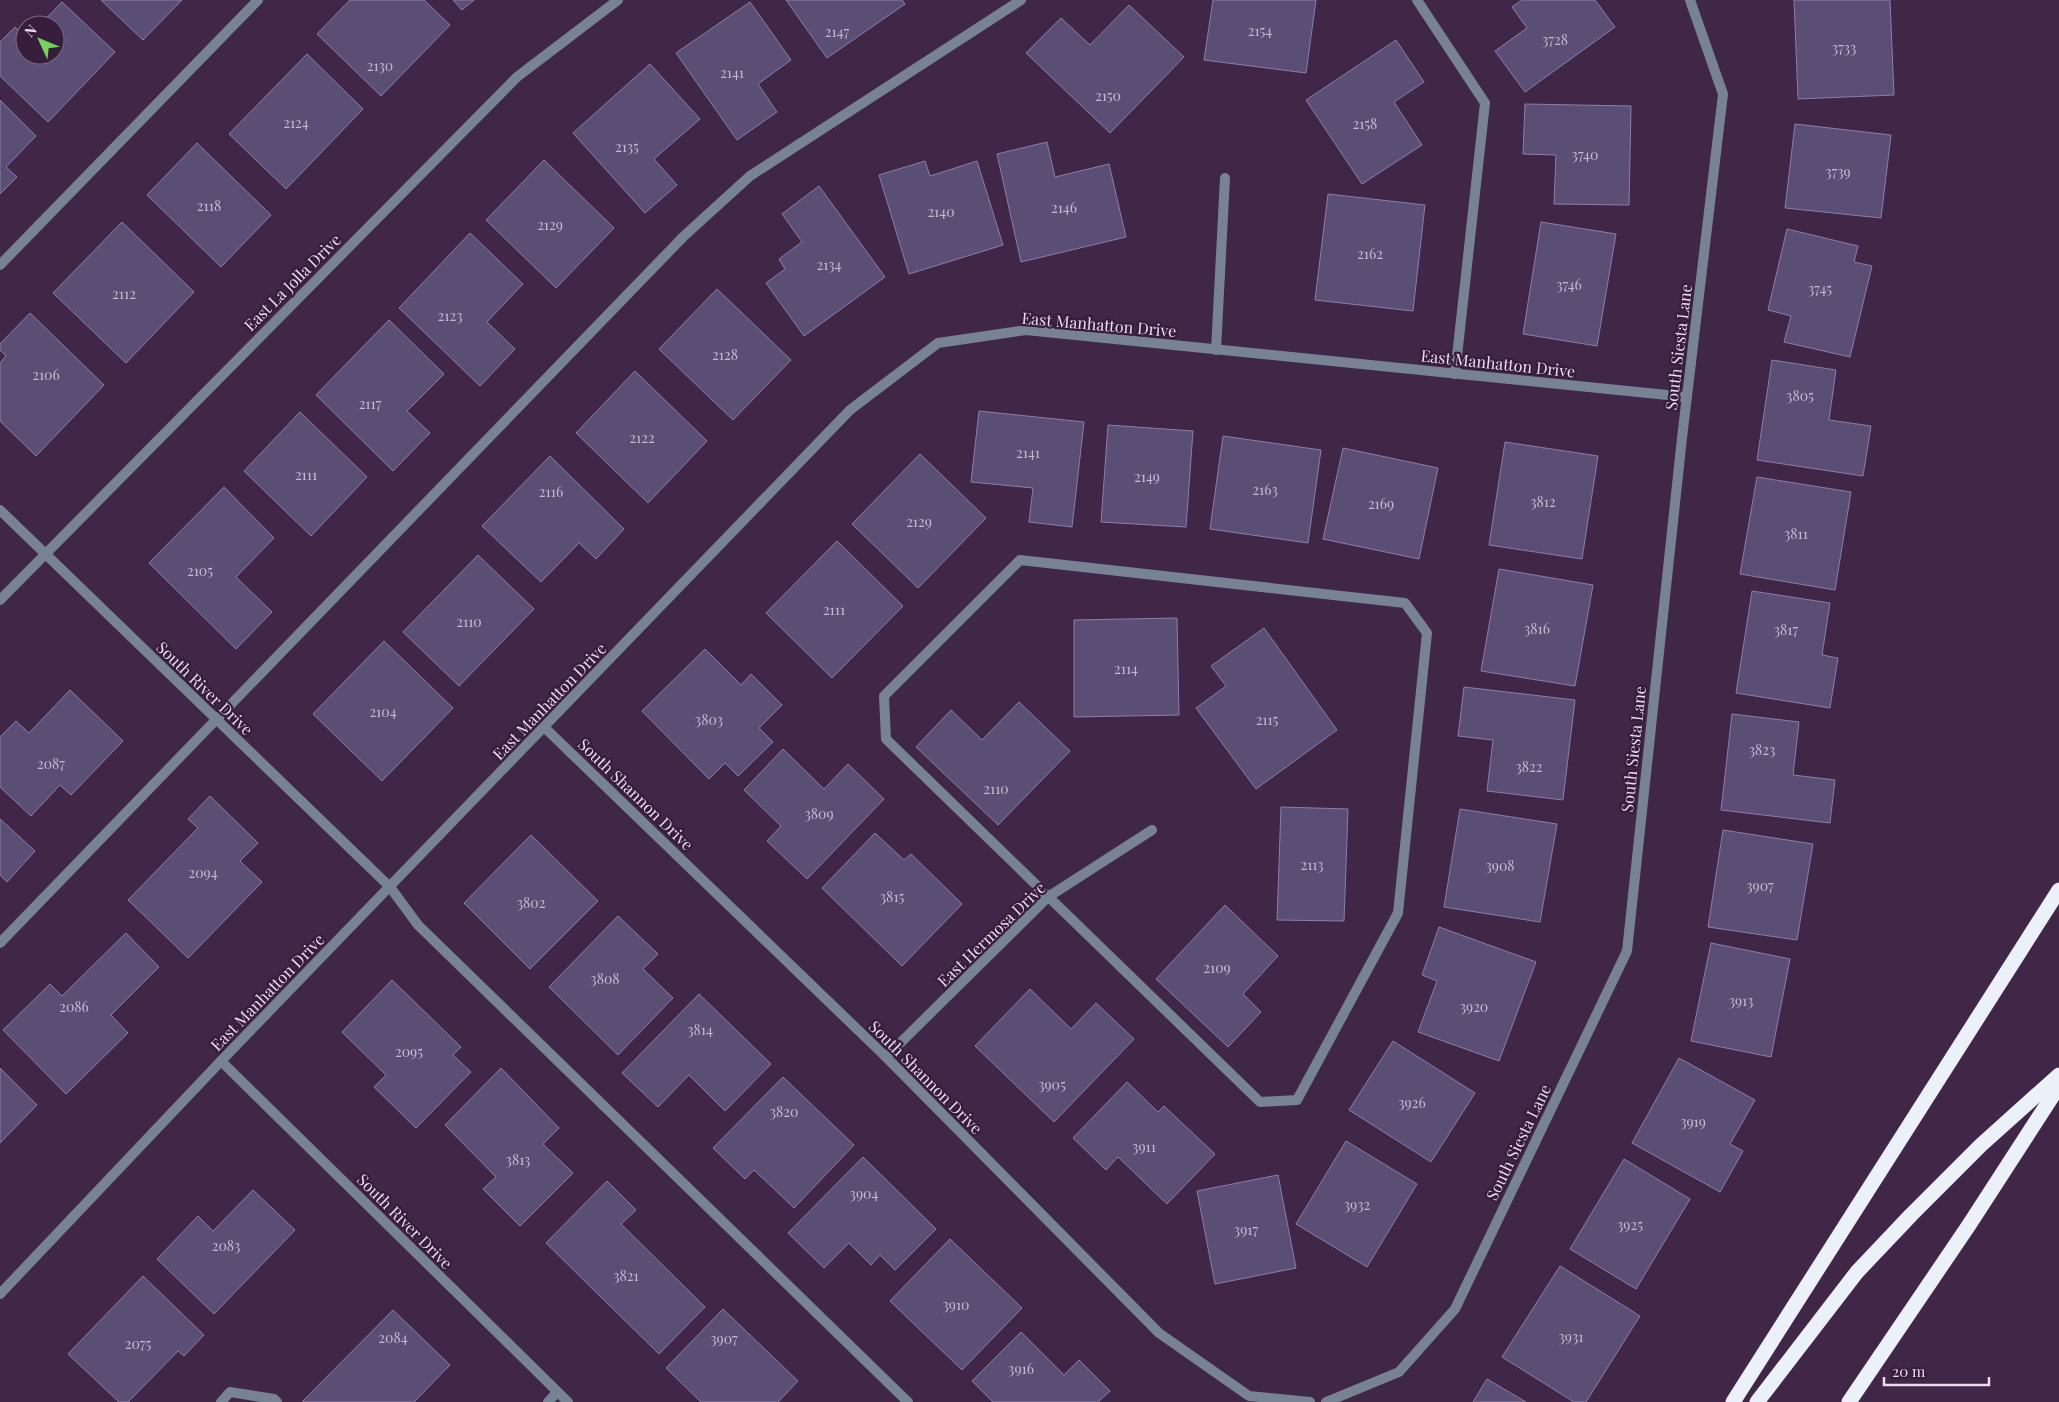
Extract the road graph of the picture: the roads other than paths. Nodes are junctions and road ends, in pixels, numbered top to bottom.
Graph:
1 (258, 0) edge
2 (618, 0) edge
3 (1021, 0) edge
4 (1417, 0) edge
5 (1690, 0) edge
6 (1225, 178) dead end
7 (0, 265) edge
8 (1216, 350) junction
9 (1455, 374) junction
10 (1687, 397) junction
11 (0, 510) edge
12 (45, 554) junction
13 (0, 600) edge
14 (216, 719) junction
15 (544, 727) junction
16 (1152, 830) dead end
17 (390, 887) junction
18 (2059, 890) edge
19 (1048, 897) junction
20 (0, 943) edge
21 (886, 1057) junction
22 (221, 1061) junction
23 (2059, 1075) edge
24 (2059, 1086) edge
25 (0, 1294) edge
26 (557, 1392) junction
27 (221, 1402) edge
28 (277, 1402) edge
29 (548, 1402) edge
30 (568, 1402) edge
31 (908, 1402) edge
32 (1310, 1402) edge
33 (1326, 1402) edge
34 (1733, 1402) edge
35 (1757, 1402) edge
36 (1849, 1402) edge

1 - 7 street
2 - 12 street, East La Jolla Drive
3 - 14 street
4 - 9 street
5 - 10 street, South Siesta Lane
6 - 8 street
8 - 9 street, East Manhatton Drive
8 - 15 street, East Manhatton Drive
9 - 10 street, East Manhatton Drive
10 - 33 street, South Siesta Lane
11 - 12 street, South River Drive
12 - 13 street, East La Jolla Drive
12 - 14 street, South River Drive
14 - 17 street, South River Drive
14 - 20 street
15 - 17 street, East Manhatton Drive
15 - 21 street, South Shannon Drive
16 - 19 street, East Hermosa Drive
17 - 22 street, East Manhatton Drive
17 - 31 street, South River Drive
18 - 34 highway
19 - 19 street
19 - 21 street, East Hermosa Drive
21 - 32 street, South Shannon Drive
22 - 25 street, East Manhatton Drive
22 - 26 street, South River Drive
23 - 35 highway
24 - 36 highway
26 - 29 street
26 - 30 street, South River Drive
27 - 28 street

